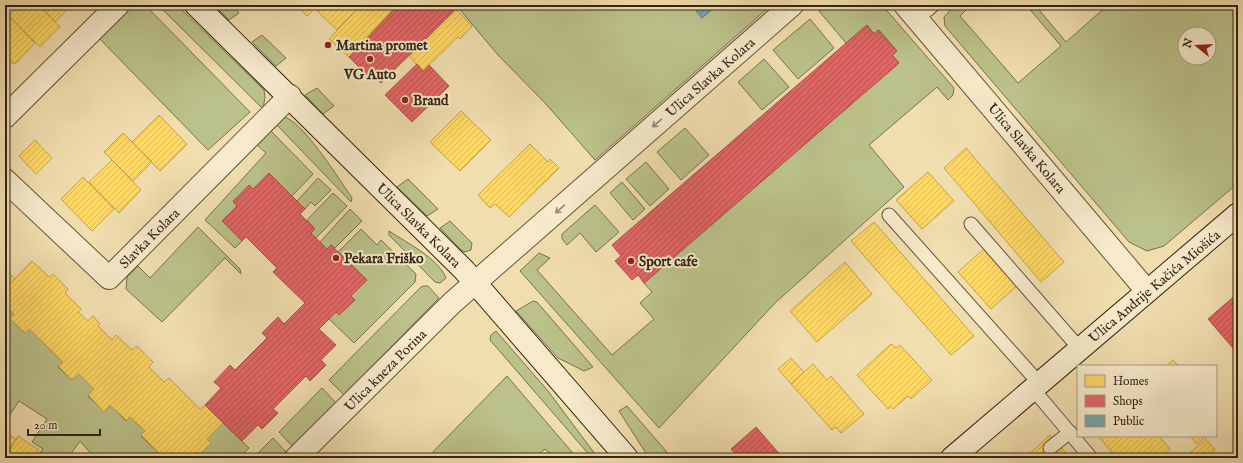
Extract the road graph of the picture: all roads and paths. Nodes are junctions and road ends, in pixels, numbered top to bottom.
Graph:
1 (118, 5) edge
2 (196, 5) edge
3 (792, 5) edge
4 (933, 5) edge
5 (911, 12) edge
6 (290, 96) junction
7 (5, 117) edge
8 (5, 180) edge
9 (1238, 214) edge
10 (889, 215) dead end
11 (971, 224) dead end
12 (476, 283) junction
13 (1147, 291) junction
14 (1080, 349) junction
15 (1036, 386) junction
16 (1070, 432) junction
17 (1050, 448) dead end
18 (296, 458) edge
19 (627, 458) edge
20 (952, 458) edge
21 (1091, 458) edge

1 - 7 street
2 - 6 street, Ulica Slavka Kolara
3 -> 12 street, Ulica Slavka Kolara
4 - 5 lane
5 - 13 street, Ulica Slavka Kolara
6 - 8 street, Slavka Kolara
6 - 12 street, Ulica Slavka Kolara
9 - 13 street, Ulica Andrije Kačića Miošića
10 - 15 lane
11 - 14 lane
12 - 18 street, Ulica kneza Porina
12 - 19 street, Ulica Slavka Kolara
13 - 14 street, Ulica Andrije Kačića Miošića
14 - 15 street, Ulica Andrije Kačića Miošića
15 - 16 lane
15 - 20 street, Ulica Andrije Kačića Miošića
16 - 17 lane
16 - 21 lane

